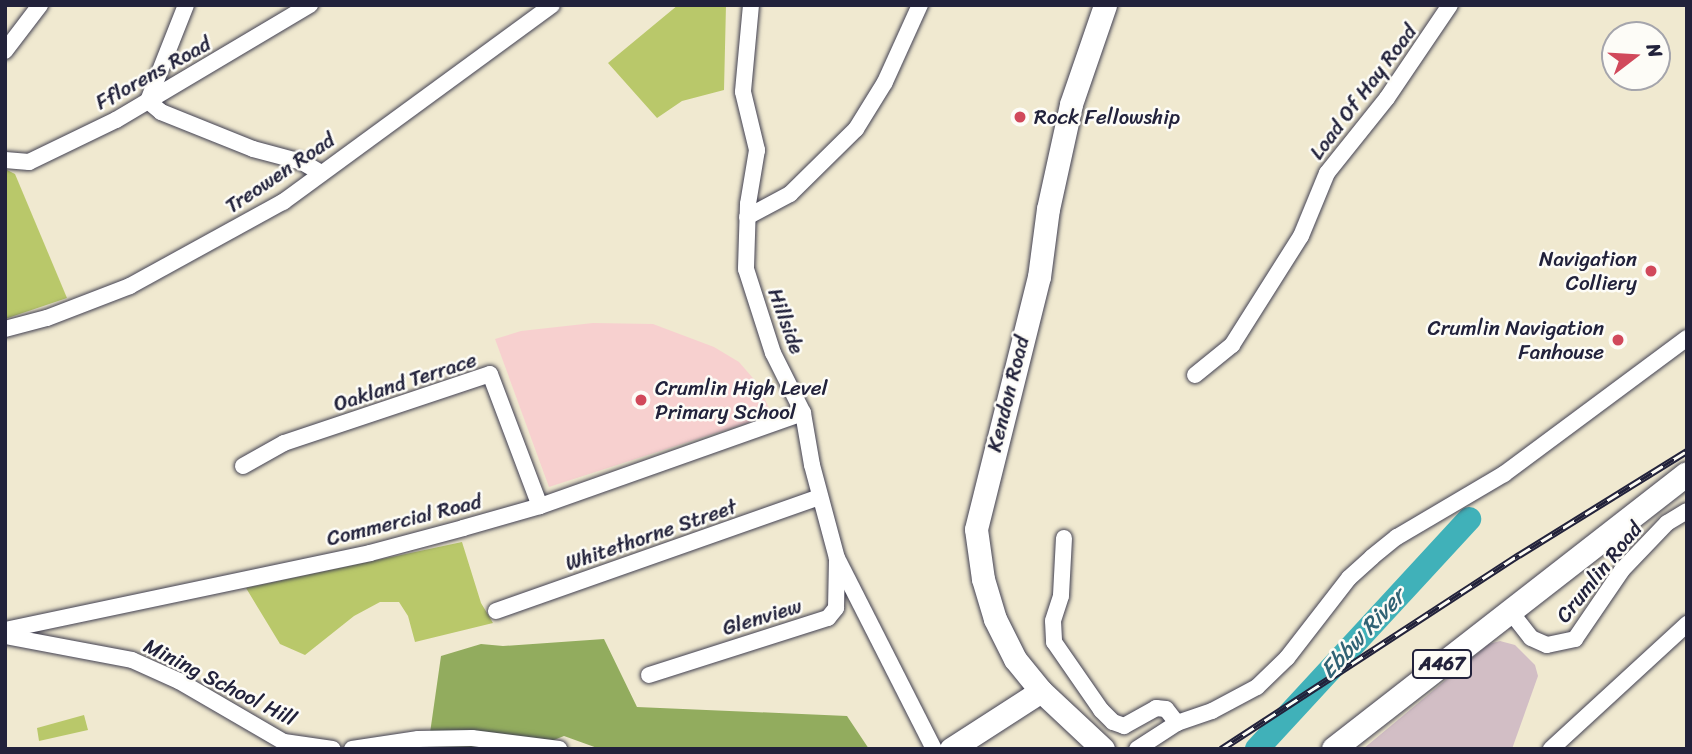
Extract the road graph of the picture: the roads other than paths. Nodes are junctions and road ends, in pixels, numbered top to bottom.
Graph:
1 (40, 5) edge
2 (186, 5) edge
3 (310, 5) edge
4 (552, 5) edge
5 (751, 5) edge
6 (920, 5) edge
7 (1105, 5) edge
8 (1450, 5) edge
9 (5, 51) edge
10 (148, 102) junction
11 (8, 161) edge
12 (321, 173) junction
13 (747, 216) junction
14 (5, 329) edge
15 (1687, 338) edge
16 (1195, 375) dead end
17 (803, 413) junction
18 (243, 466) dead end
19 (1687, 474) edge
20 (820, 497) junction
21 (540, 506) junction
22 (1687, 511) edge
23 (1064, 538) dead end
24 (837, 558) junction
25 (496, 611) dead end
26 (1510, 611) junction
27 (1687, 624) edge
28 (5, 630) edge
29 (5, 636) edge
30 (649, 674) dead end
31 (1041, 691) junction
32 (1177, 723) junction
33 (333, 749) edge
34 (352, 749) edge
35 (559, 749) edge
36 (934, 749) edge
37 (951, 749) edge
38 (1103, 749) edge
39 (1137, 749) edge
40 (1334, 749) edge
41 (1551, 749) edge

1 - 9 street
2 - 10 street
3 - 10 street, Fflorens Road
4 - 12 street, Treowen Road
5 - 13 street, Hillside
6 - 13 street
7 - 31 main road, Kendon Road
8 - 16 street, Load Of Hay Road
10 - 11 street, Fflorens Road
10 - 12 street
12 - 14 street, Treowen Road
13 - 17 street, Hillside
15 - 32 street
17 - 20 street, Hillside
17 - 21 street, Commercial Road
18 - 21 street, Oakland Terrace
19 - 26 main road, A467
20 - 24 street, Hillside
20 - 25 street, Whitethorne Street
21 - 28 street, Commercial Road
22 - 26 street, Crumlin Road
23 - 32 street
24 - 30 street, Glenview
24 - 36 street, Hillside
26 - 40 main road, A467
27 - 41 street
29 - 33 street, Mining School Hill
31 - 37 main road
31 - 38 main road, Kendon Road
32 - 39 street
34 - 35 street

